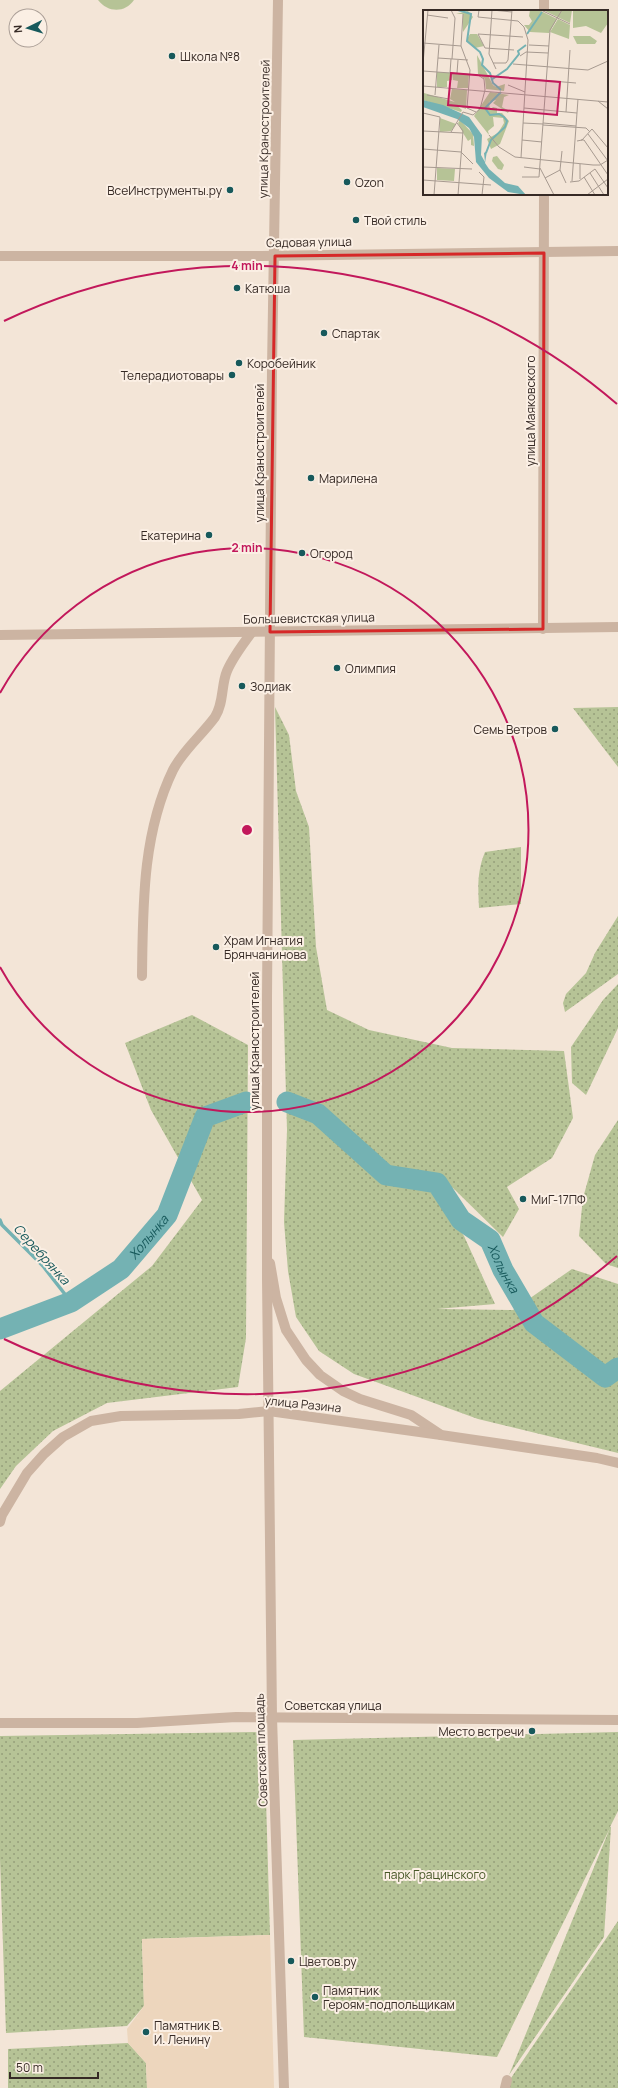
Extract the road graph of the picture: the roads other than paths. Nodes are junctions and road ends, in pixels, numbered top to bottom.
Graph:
1 (278, 0) edge
2 (544, 195) edge
3 (618, 251) edge
4 (544, 253) junction
5 (0, 256) edge
6 (275, 256) junction
7 (618, 627) edge
8 (543, 628) junction
9 (252, 632) junction
10 (270, 632) junction
11 (0, 635) edge
12 (142, 976) dead end
13 (268, 1253) junction
14 (269, 1410) junction
15 (441, 1435) junction
16 (618, 1463) edge
17 (1, 1519) edge
18 (272, 1717) junction
19 (618, 1720) edge
20 (0, 1724) edge
21 (284, 2088) edge

1 - 6 street, улица Краностроителей
2 - 4 street, улица Маяковского
3 - 4 street, Садовая улица
4 - 6 street, Садовая улица
4 - 8 street, улица Маяковского
5 - 6 street, Садовая улица
6 - 10 street, улица Краностроителей
7 - 8 street, Большевистская улица
8 - 10 street, Большевистская улица
9 - 10 street, Большевистская улица
9 - 11 street, Большевистская улица
9 - 12 street
10 - 13 street, улица Краностроителей
13 - 14 street, улица Краностроителей
13 - 15 street
14 - 15 street, улица Разина
14 - 17 street, улица Разина
14 - 18 street, Советская площадь
15 - 16 street, улица Разина
18 - 19 street, Советская улица
18 - 20 street, Советская улица
18 - 21 street, Советская площадь

